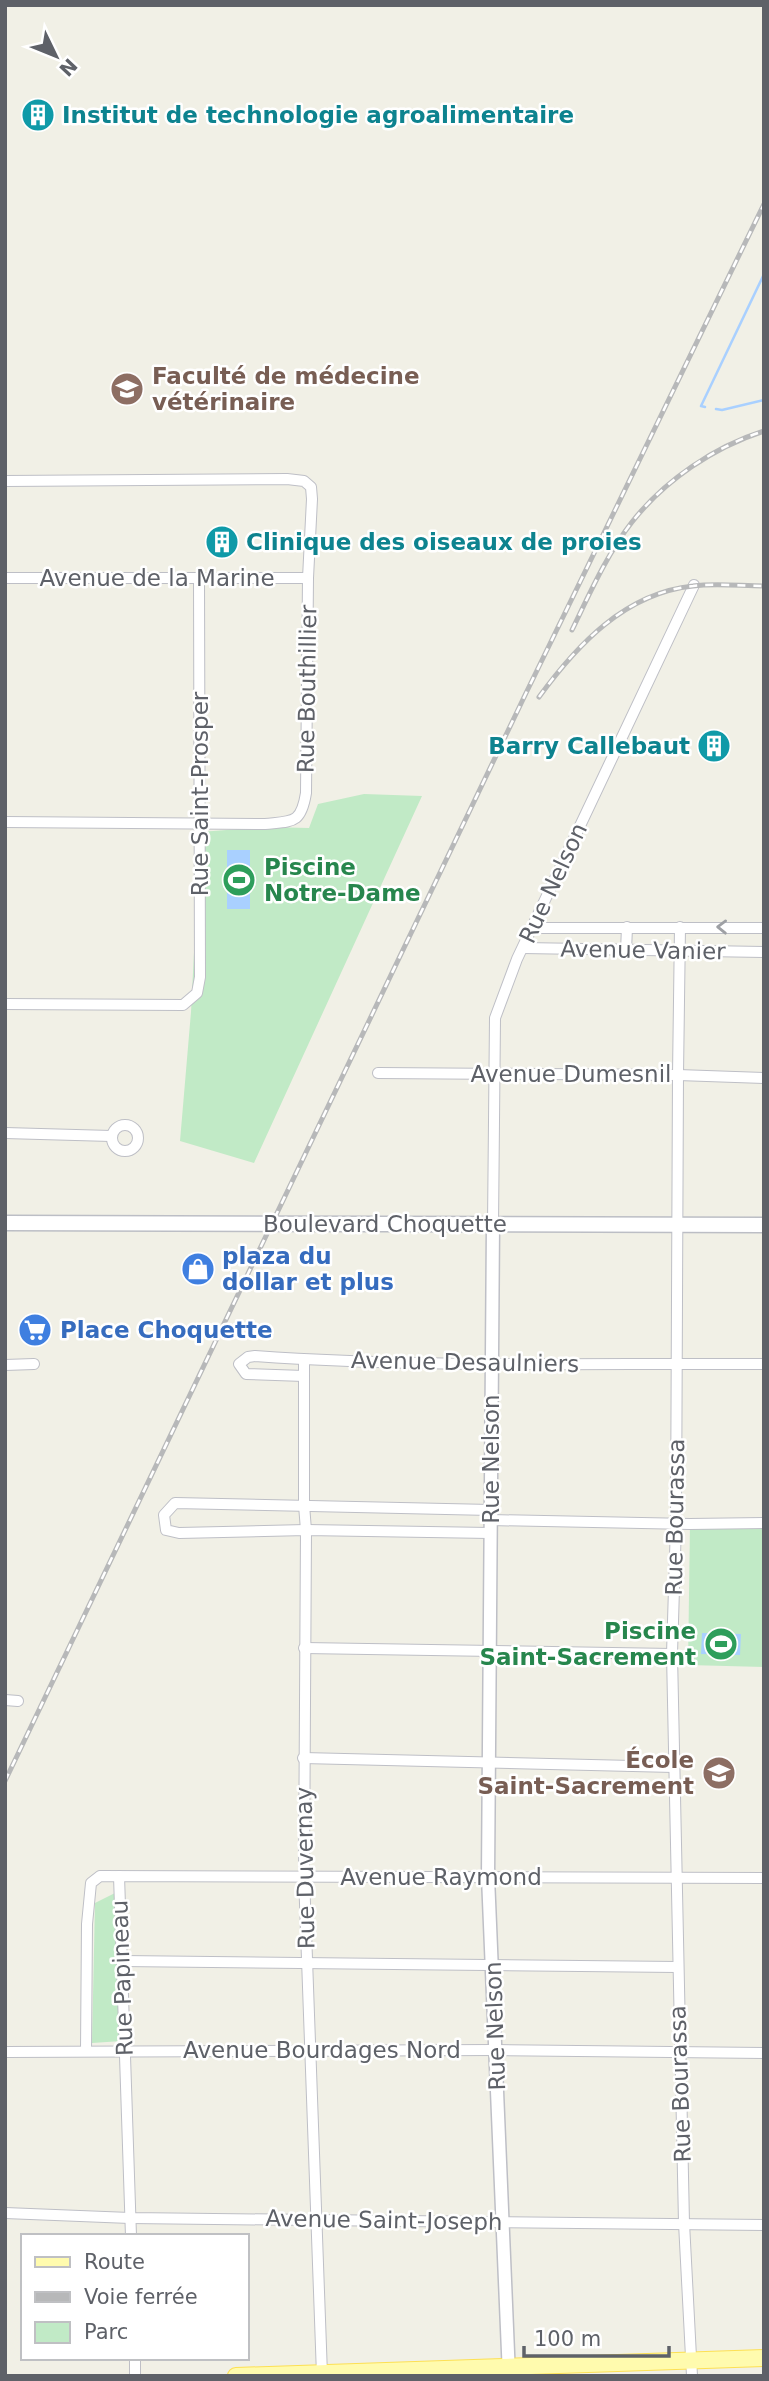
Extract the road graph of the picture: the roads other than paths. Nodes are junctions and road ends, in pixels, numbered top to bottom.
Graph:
1 (5, 481) edge
2 (200, 577) junction
3 (5, 578) edge
4 (309, 578) junction
5 (694, 585) dead end
6 (5, 822) edge
7 (201, 824) junction
8 (627, 927) junction
9 (680, 927) junction
10 (532, 928) junction
11 (764, 928) edge
12 (523, 948) junction
13 (626, 951) junction
14 (681, 951) junction
15 (764, 952) edge
16 (5, 1004) edge
17 (378, 1073) dead end
18 (494, 1073) junction
19 (678, 1075) junction
20 (764, 1078) edge
21 (5, 1133) edge
22 (111, 1136) dead end
23 (5, 1223) edge
24 (493, 1224) junction
25 (677, 1224) junction
26 (764, 1225) edge
27 (304, 1360) junction
28 (492, 1363) junction
29 (676, 1363) junction
30 (34, 1364) dead end
31 (764, 1364) edge
32 (5, 1365) edge
33 (304, 1376) junction
34 (304, 1505) junction
35 (491, 1521) junction
36 (676, 1522) junction
37 (764, 1523) edge
38 (306, 1530) junction
39 (304, 1648) junction
40 (489, 1650) junction
41 (672, 1654) junction
42 (5, 1700) edge
43 (18, 1700) dead end
44 (303, 1758) junction
45 (488, 1764) junction
46 (674, 1767) junction
47 (118, 1876) junction
48 (304, 1876) junction
49 (488, 1877) junction
50 (676, 1877) junction
51 (764, 1878) edge
52 (122, 1961) junction
53 (307, 1963) junction
54 (492, 1965) junction
55 (677, 1967) junction
56 (310, 2050) junction
57 (496, 2050) junction
58 (86, 2051) junction
59 (125, 2051) junction
60 (5, 2052) edge
61 (679, 2052) junction
62 (764, 2053) edge
63 (5, 2213) edge
64 (130, 2218) junction
65 (316, 2220) junction
66 (503, 2221) junction
67 (684, 2223) junction
68 (764, 2225) edge
69 (131, 2234) edge
70 (764, 2358) edge
71 (691, 2359) junction
72 (509, 2371) edge
73 (322, 2374) edge
74 (236, 2376) edge
75 (692, 2376) edge

1 - 4 street, Rue Bouthillier
2 - 3 street, Avenue de la Marine
2 - 4 street, Avenue de la Marine
2 - 7 street, Rue Saint-Prosper
4 - 7 street, Rue Bouthillier
5 - 10 street, Rue Nelson
6 - 7 street, Rue Bouthillier
7 - 16 street, Rue Saint-Prosper
8 - 9 street, Avenue Vanier
8 - 10 street, Avenue Vanier
8 - 13 street
11 -> 9 street, Avenue Vanier
9 - 14 street, Rue Bourassa
10 - 12 street, Rue Nelson
12 - 13 street, Avenue Vanier
12 - 18 street, Rue Nelson
13 - 14 street, Avenue Vanier
14 - 15 street, Avenue Vanier
14 - 19 street, Rue Bourassa
17 - 18 street, Avenue Dumesnil
18 - 19 street, Avenue Dumesnil
18 - 24 street, Rue Nelson
19 - 20 street, Avenue Dumesnil
19 - 25 street, Rue Bourassa
21 - 22 street
23 - 24 main road, Boulevard Choquette
24 - 25 main road, Boulevard Choquette
24 - 28 street, Rue Nelson
25 - 26 main road, Boulevard Choquette
25 - 29 street, Rue Bourassa
27 - 28 street, Avenue Desaulniers
27 - 33 street, Rue Duvernay
27 - 33 street, Avenue Desaulniers
28 - 29 street, Avenue Desaulniers
28 - 35 street, Rue Nelson
29 - 31 street, Avenue Desaulniers
29 - 36 street, Rue Bourassa
30 - 32 street
33 - 34 street, Rue Duvernay
34 - 35 street
34 - 38 street, Rue Duvernay
34 - 38 street
35 - 36 street
35 - 38 street
35 - 40 street, Rue Nelson
36 - 37 street
36 - 41 street, Rue Bourassa
38 - 39 street, Rue Duvernay
39 - 40 street
39 - 44 street, Rue Duvernay
40 - 41 street
40 - 45 street, Rue Nelson
41 - 46 street, Rue Bourassa
42 - 43 street
44 - 45 street
44 - 48 street, Rue Duvernay
45 - 46 street
45 - 49 street, Rue Nelson
46 - 50 street, Rue Bourassa
47 - 48 street, Avenue Raymond
47 - 52 street, Rue Papineau
47 - 58 street, Rue Papineau
48 - 49 street, Avenue Raymond
48 - 53 street, Rue Duvernay
49 - 50 street, Avenue Raymond
49 - 54 street, Rue Nelson
50 - 51 street, Avenue Raymond
50 - 55 street, Rue Bourassa
52 - 53 street
52 - 59 street, Rue Papineau
53 - 54 street
53 - 56 street, Rue Duvernay
54 - 55 street
54 - 57 street, Rue Nelson
55 - 61 street, Rue Bourassa
56 - 57 street, Avenue Bourdages Nord
56 - 59 street, Avenue Bourdages Nord
56 - 65 street, Rue Duvernay
57 - 61 street, Avenue Bourdages Nord
57 - 66 street, Rue Nelson
58 - 59 street, Avenue Bourdages Nord
58 - 60 street, Avenue Bourdages Nord
59 - 64 street, Rue Papineau
61 - 62 street, Avenue Bourdages Nord
61 - 67 street, Rue Bourassa
63 - 64 street, Avenue Saint-Joseph
64 - 65 street, Avenue Saint-Joseph
64 - 69 street, Rue Papineau
65 - 66 street, Avenue Saint-Joseph
65 - 73 street, Rue Duvernay
66 - 67 street, Avenue Saint-Joseph
66 - 72 street, Rue Nelson
67 - 68 street, Avenue Saint-Joseph
67 - 71 street, Rue Bourassa
70 - 71 main road
71 - 72 main road
71 - 75 street, Rue Bourassa
72 - 73 main road
73 - 74 main road

